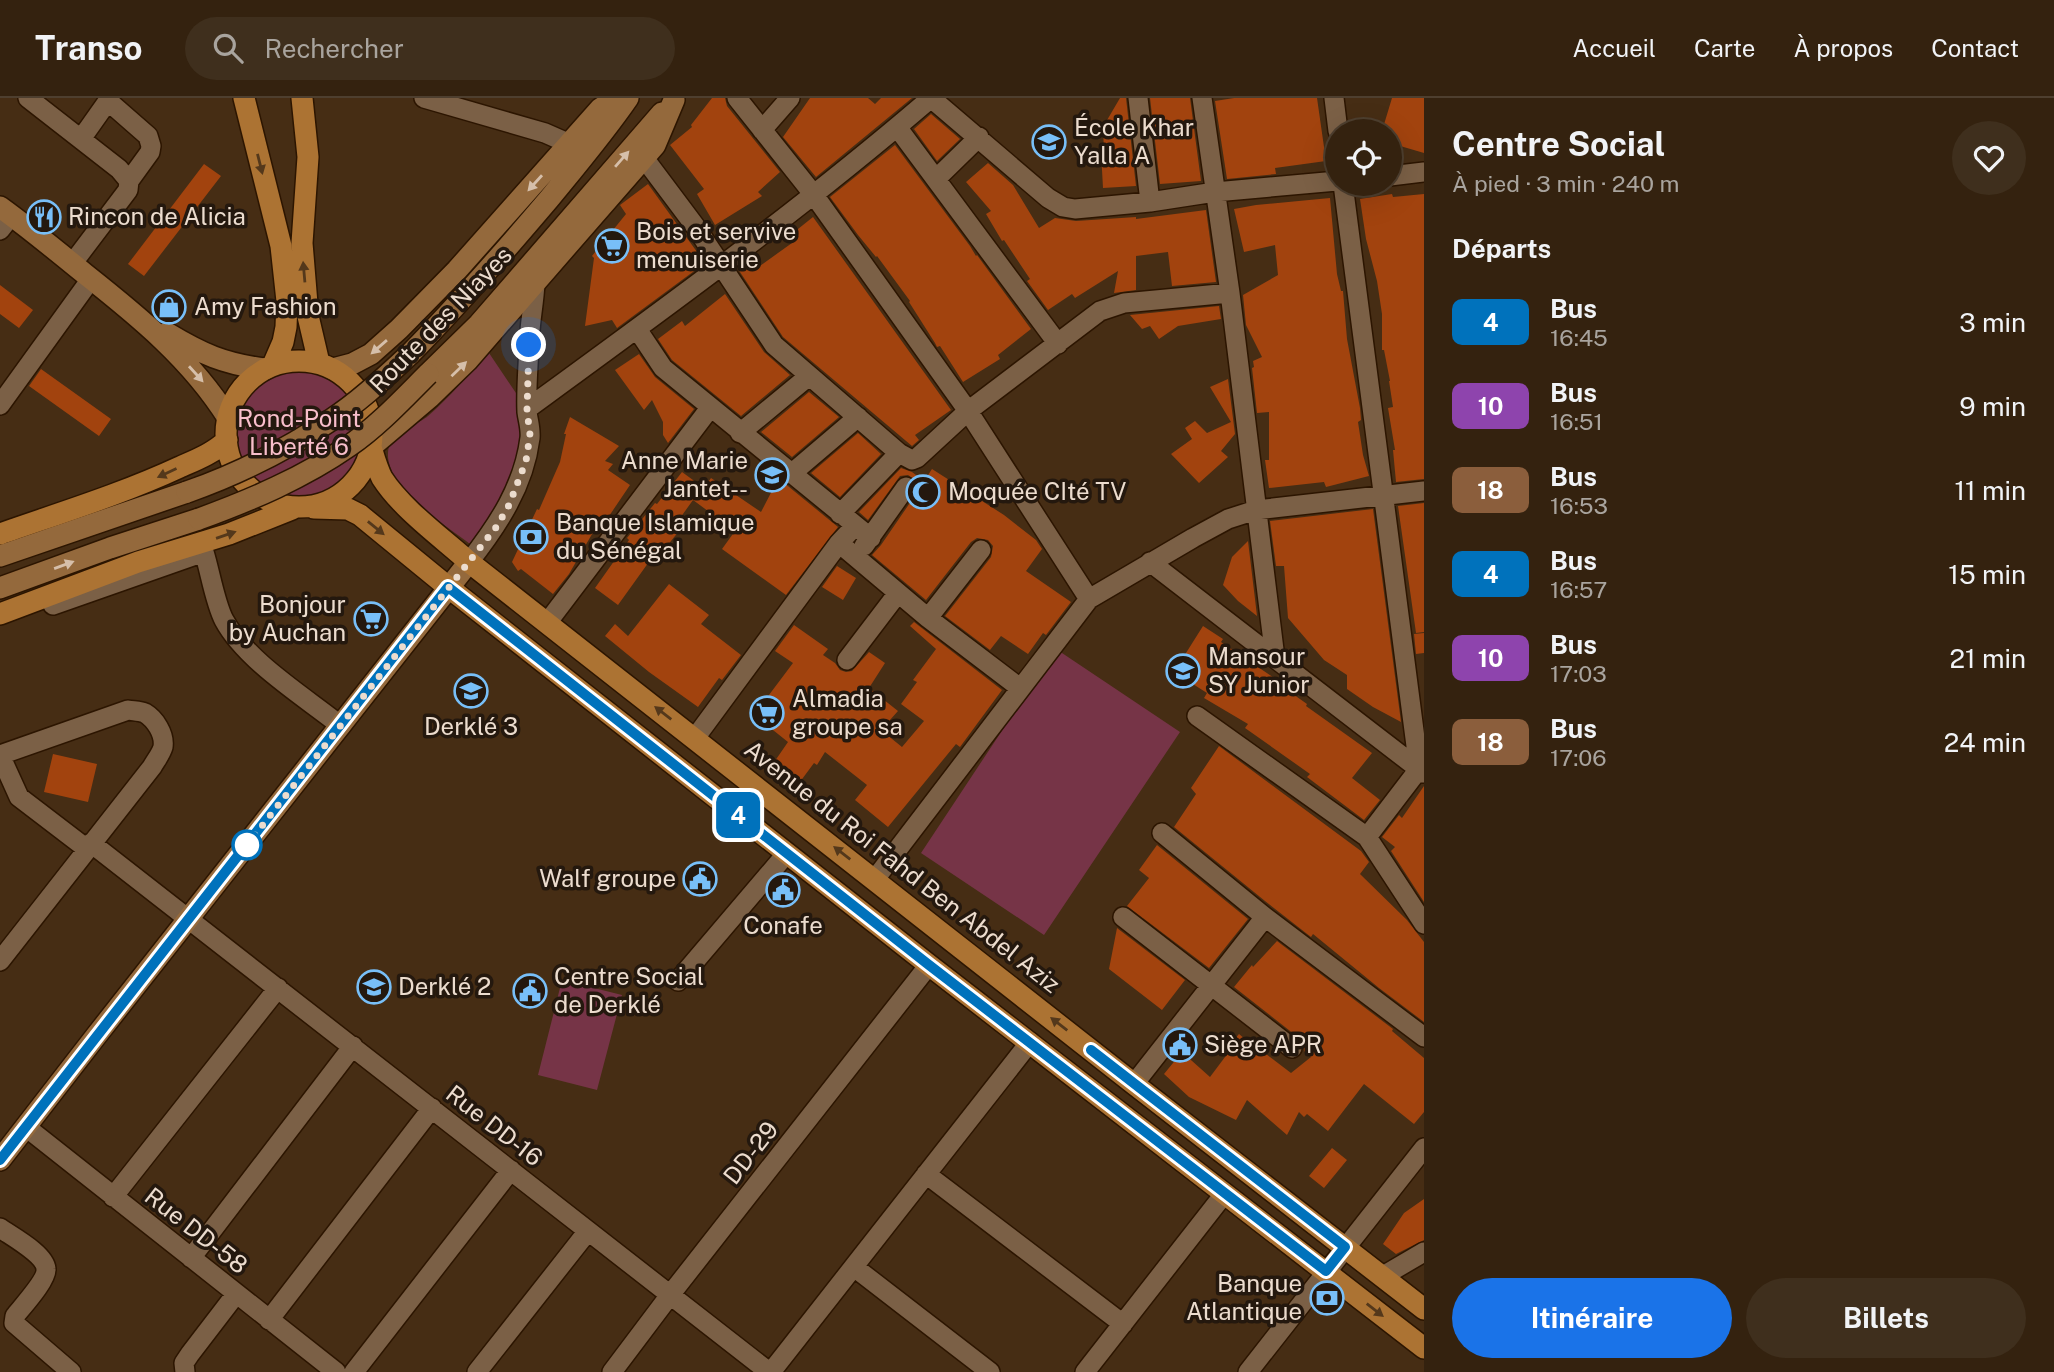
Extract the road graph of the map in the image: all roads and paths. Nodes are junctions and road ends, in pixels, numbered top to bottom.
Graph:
1 (28, 98) edge
2 (244, 98) edge
3 (302, 98) edge
4 (424, 98) edge
5 (616, 98) edge
6 (628, 98) edge
7 (737, 98) edge
8 (790, 98) edge
9 (931, 98) edge
10 (1138, 98) edge
11 (1202, 98) edge
12 (1334, 98) edge
13 (109, 99) edge
14 (675, 99) edge
15 (1337, 119) edge
16 (897, 127) junction
17 (762, 130) junction
18 (979, 137) junction
19 (81, 139) junction
20 (570, 144) junction
21 (645, 158) junction
22 (1424, 172) edge
23 (1402, 175) edge
24 (936, 179) junction
25 (129, 181) junction
26 (1325, 182) edge
27 (1215, 192) junction
28 (814, 195) junction
29 (1345, 196) edge
30 (1150, 202) junction
31 (4, 218) edge
32 (72, 264) junction
33 (720, 266) junction
34 (91, 279) junction
35 (534, 283) junction
36 (1230, 293) junction
37 (130, 309) junction
38 (637, 329) junction
39 (1058, 344) junction
40 (326, 366) junction
41 (269, 367) junction
42 (809, 376) junction
43 (0, 405) edge
44 (710, 408) junction
45 (527, 410) junction
46 (968, 411) junction
47 (858, 417) junction
48 (228, 418) junction
49 (740, 433) junction
50 (227, 440) junction
51 (371, 447) junction
52 (899, 453) junction
53 (791, 474) junction
54 (906, 487) dead end
55 (1424, 491) edge
56 (1383, 495) junction
57 (314, 508) junction
58 (292, 509) junction
59 (1256, 510) junction
60 (847, 520) junction
61 (0, 534) edge
62 (871, 538) junction
63 (839, 543) junction
64 (981, 550) dead end
65 (0, 556) edge
66 (856, 556) junction
67 (469, 562) junction
68 (1150, 562) junction
69 (448, 587) junction
70 (0, 588) edge
71 (898, 593) junction
72 (1089, 599) junction
73 (0, 614) edge
74 (928, 618) junction
75 (0, 623) edge
76 (547, 623) junction
77 (1275, 658) junction
78 (847, 660) dead end
79 (1020, 688) junction
80 (1197, 716) dead end
81 (341, 726) junction
82 (695, 738) junction
83 (1421, 745) edge
84 (0, 755) edge
85 (1421, 771) edge
86 (1162, 833) dead end
87 (1367, 837) junction
88 (89, 846) junction
89 (787, 853) junction
90 (875, 878) junction
91 (1123, 916) dead end
92 (1265, 917) junction
93 (189, 918) junction
94 (1424, 924) edge
95 (0, 961) edge
96 (929, 965) junction
97 (678, 981) dead end
98 (1212, 986) junction
99 (278, 988) junction
100 (1424, 1037) edge
101 (1030, 1042) junction
102 (353, 1046) junction
103 (1292, 1048) dead end
104 (1134, 1084) junction
105 (432, 1108) junction
106 (26, 1127) junction
107 (1424, 1148) edge
108 (3, 1149) edge
109 (511, 1170) junction
110 (926, 1174) junction
111 (1225, 1193) junction
112 (113, 1197) junction
113 (0, 1228) edge
114 (589, 1230) junction
115 (1345, 1247) junction
116 (1424, 1252) edge
117 (191, 1258) junction
118 (854, 1267) junction
119 (1326, 1271) junction
120 (1382, 1276) junction
121 (236, 1294) junction
122 (670, 1295) junction
123 (1424, 1308) edge
124 (269, 1320) junction
125 (1123, 1324) junction
126 (1424, 1348) edge
127 (71, 1372) edge
128 (185, 1372) edge
129 (336, 1372) edge
130 (354, 1372) edge
131 (477, 1372) edge
132 (612, 1372) edge
133 (770, 1372) edge
134 (990, 1372) edge
135 (1085, 1372) edge
136 (1248, 1372) edge

1 - 19 street
2 -> 41 main road
40 -> 3 main road
4 - 20 street
5 - 20 main road
6 - 65 main road, Route des Niayes, bridge
7 - 17 street
8 - 17 street
9 - 16 street
9 - 18 street
10 - 30 street
11 - 27 street
12 - 15 street
13 - 19 street
13 - 25 street
14 - 21 main road
70 -> 14 main road, Route des Niayes, bridge
16 - 24 street
16 - 28 street
17 - 28 street
18 - 24 street
18 - 30 street
19 - 25 street
20 -> 40 main road
21 - 33 street
21 - 35 main road
22 - 23 street
24 - 39 street
25 - 32 street
26 - 27 street
27 - 30 street
27 - 36 street
28 - 33 street
28 - 46 street
29 - 56 street
31 - 32 main road
32 - 34 main road
33 - 38 street
33 - 42 street
34 - 37 main road
34 - 43 street
35 - 45 street
51 -> 35 main road
36 - 39 street
36 - 59 street
37 - 41 main road
37 -> 48 main road
38 - 44 street
38 - 45 street
39 - 46 street
40 - 41 main road
40 - 51 main road
41 - 48 main road
42 - 47 street
42 - 49 street
44 - 49 street
44 - 76 street
45 - 67 street
46 - 52 street
46 - 72 street
47 - 52 street
47 - 53 street
48 - 50 main road
49 - 53 street
50 - 58 main road
50 -> 61 main road
51 - 57 main road
51 - 67 main road, Avenue du Roi Fahd Ben Abdel Aziz
52 - 60 street
53 - 60 street
54 - 62 street
55 - 56 street
56 - 59 street
56 - 83 street
57 - 58 main road
57 -> 69 main road
73 -> 58 main road
59 - 68 street
59 - 77 street
60 - 62 street
60 - 63 street
62 - 66 street
63 - 66 street
63 - 82 street
64 - 74 street
66 - 71 street
67 - 69 main road
67 - 76 main road, Avenue du Roi Fahd Ben Abdel Aziz
68 - 72 street
68 - 77 street
69 - 81 main road
69 - 89 main road
71 - 74 street
71 - 78 street
72 - 79 street
74 - 79 street
75 - 81 street
82 -> 76 main road, Avenue du Roi Fahd Ben Abdel Aziz
77 - 85 street
79 - 90 street
80 - 87 street
81 - 93 main road
90 -> 82 main road, Avenue du Roi Fahd Ben Abdel Aziz
83 - 85 street
84 - 88 street, Rue DD-16
84 - 88 street
85 - 87 street
86 - 92 street
87 - 94 street
88 - 93 street, Rue DD-16
88 - 95 street
89 - 96 main road
89 - 97 street
104 -> 90 main road, Avenue du Roi Fahd Ben Abdel Aziz
91 - 98 street
92 - 98 street
92 - 100 street
93 - 99 street, Rue DD-16
93 - 106 main road
96 - 101 main road
96 - 122 street, DD-29
98 - 103 street
98 - 104 street
99 - 102 street, Rue DD-16
99 - 112 street
101 - 110 street
101 - 111 main road
102 - 105 street, Rue DD-16
102 - 117 street
104 - 115 main road, Avenue du Roi Fahd Ben Abdel Aziz
105 - 109 street, Rue DD-16
105 - 124 street
106 - 108 main road
106 - 112 street, Rue DD-58
107 - 115 street
109 - 114 street, Rue DD-16
109 - 130 street
110 - 118 street
110 - 125 street
111 - 119 main road
111 - 125 street
112 - 117 street, Rue DD-58
113 - 127 street
114 - 122 street, Rue DD-16
114 - 131 street
115 - 119 street
115 - 120 main road, Avenue du Roi Fahd Ben Abdel Aziz
116 - 120 street
117 - 121 street, Rue DD-58
118 - 133 street
118 - 134 street
119 -> 126 main road
119 - 136 street
120 - 123 main road, Avenue du Roi Fahd Ben Abdel Aziz
121 - 124 street, Rue DD-58
121 - 128 street
122 - 132 street, DD-29
122 - 133 street, Rue DD-16
124 - 129 street, Rue DD-58
125 - 135 street

